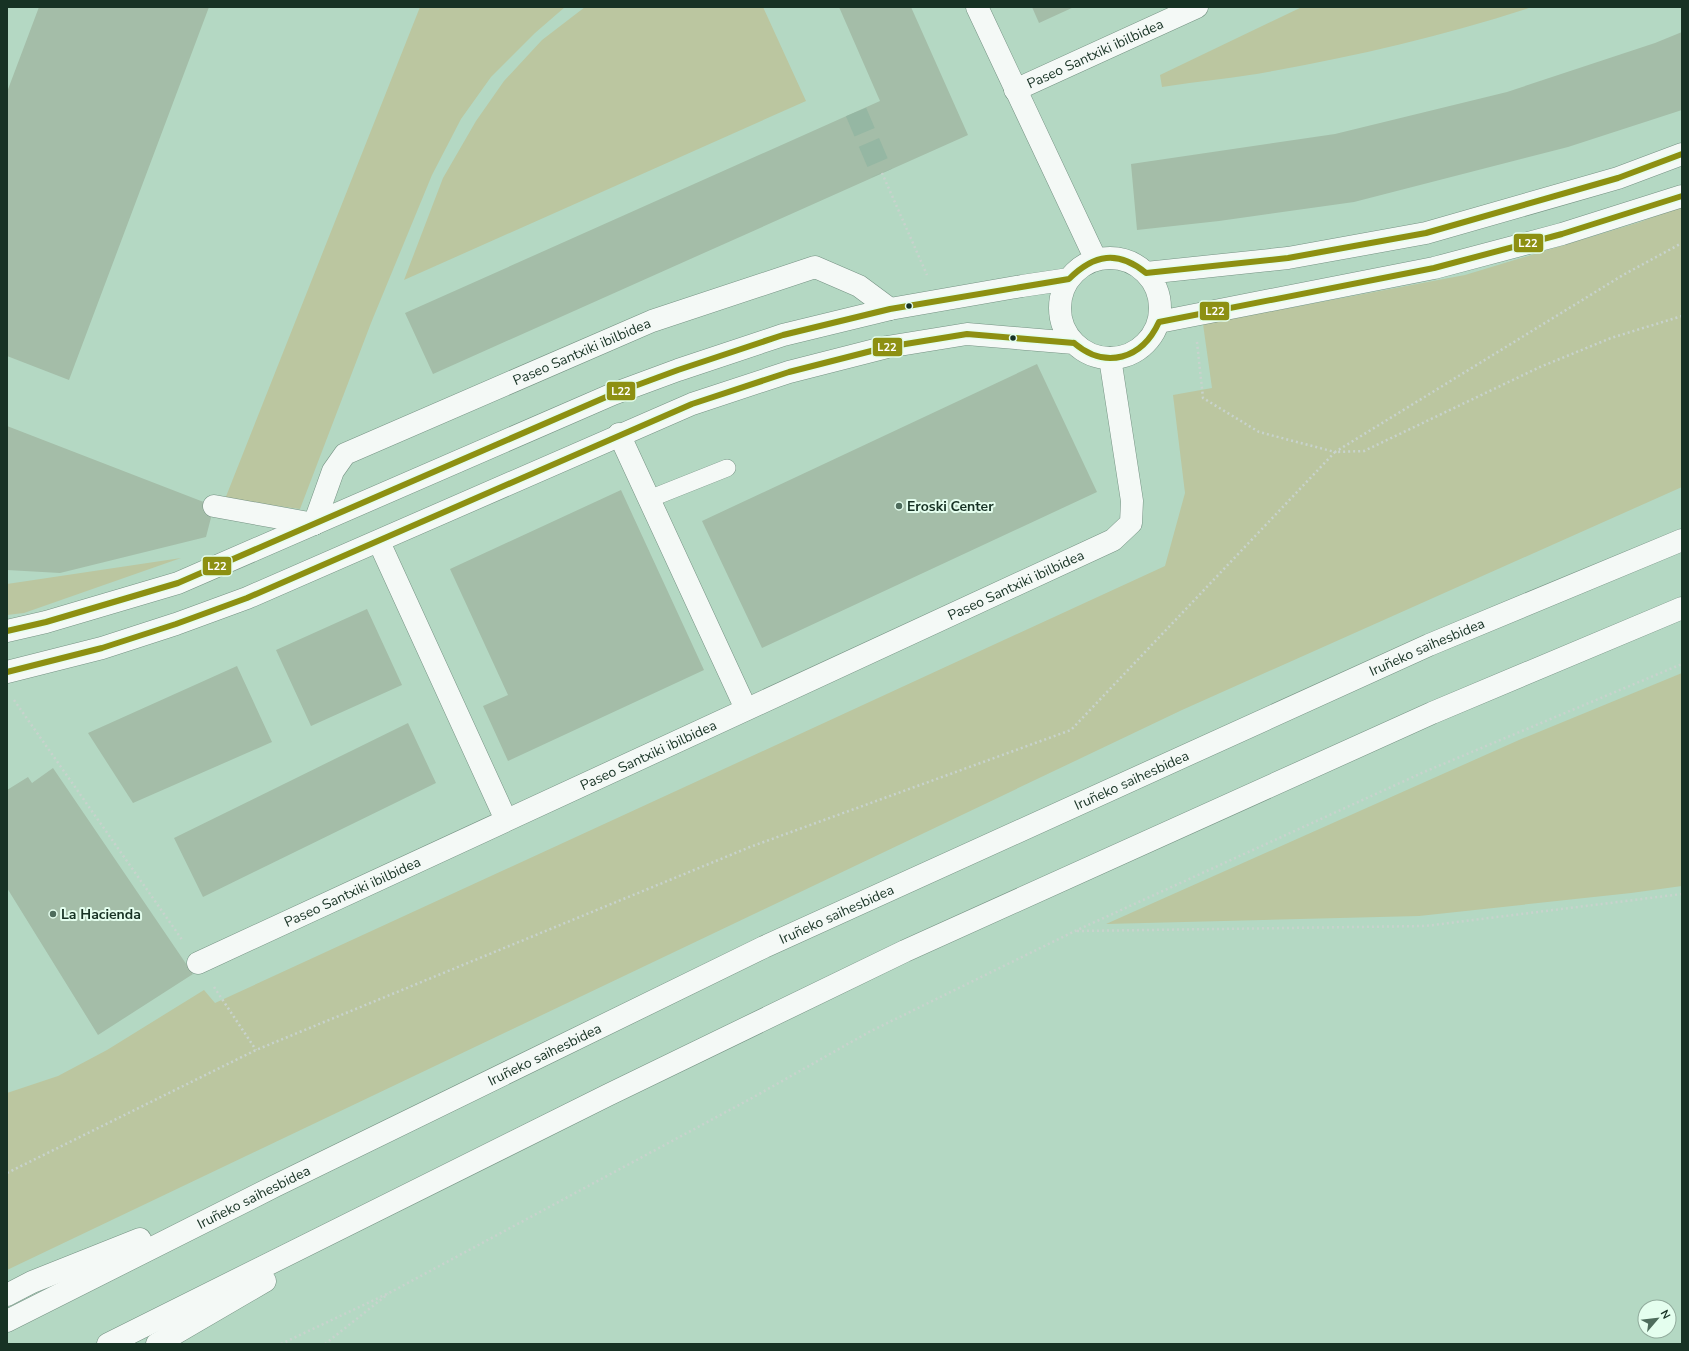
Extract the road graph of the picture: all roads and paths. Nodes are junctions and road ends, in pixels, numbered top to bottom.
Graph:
1 (977, 7) edge
2 (1197, 7) edge
3 (1015, 90) junction
4 (1682, 154) edge
5 (882, 173) tunnel mouth
6 (1682, 196) edge
7 (1682, 243) edge
8 (1096, 260) junction
9 (1146, 273) junction
10 (1069, 279) junction
11 (931, 282) dead end
12 (890, 309) junction
13 (1682, 316) edge
14 (1159, 322) junction
15 (1197, 338) dead end
16 (1074, 343) junction
17 (1110, 358) junction
18 (619, 434) junction
19 (1335, 452) junction
20 (727, 468) dead end
21 (649, 499) junction
22 (214, 506) dead end
23 (314, 524) junction
24 (1682, 540) edge
25 (379, 542) junction
26 (1682, 608) edge
27 (7, 631) edge
28 (1682, 664) edge
29 (7, 672) edge
30 (12, 696) dead end
31 (746, 709) junction
32 (506, 820) junction
33 (1682, 894) edge
34 (1075, 931) junction
35 (198, 963) junction
36 (256, 1050) junction
37 (7, 1173) edge
38 (432, 1183) junction
39 (275, 1186) junction
40 (391, 1292) junction
41 (7, 1295) edge
42 (7, 1321) edge
43 (108, 1344) edge
44 (157, 1344) edge
45 (281, 1344) edge
46 (325, 1344) edge

1 - 3 main road, Paseo Santxiki ibilbidea
2 - 3 main road, Paseo Santxiki ibilbidea
3 - 8 main road, Paseo Santxiki ibilbidea
4 - 9 main road
5 - 11 path
6 - 14 main road
7 - 19 path
8 - 9 main road
8 - 10 main road
9 - 14 main road
10 - 12 main road
10 - 16 main road
12 - 23 main road
12 - 23 main road, Paseo Santxiki ibilbidea
13 - 19 path
14 - 17 main road
15 - 19 path
16 - 17 main road
16 - 18 main road
17 - 31 main road, Paseo Santxiki ibilbidea
18 - 21 main road
18 - 25 main road
19 - 36 path
20 - 21 lane
21 - 31 main road
22 - 23 main road
23 - 27 main road
24 - 39 main road, Iruñeko saihesbidea
25 - 29 main road
25 - 32 main road
26 - 38 main road
28 - 34 path
30 - 35 path
31 - 32 main road, Paseo Santxiki ibilbidea
32 - 35 main road, Paseo Santxiki ibilbidea
33 - 34 path
34 - 40 path
35 - 36 path
36 - 37 path
38 - 43 main road
38 - 44 main road
39 - 41 main road
39 - 42 main road, Iruñeko saihesbidea
40 - 45 path
40 - 46 path

